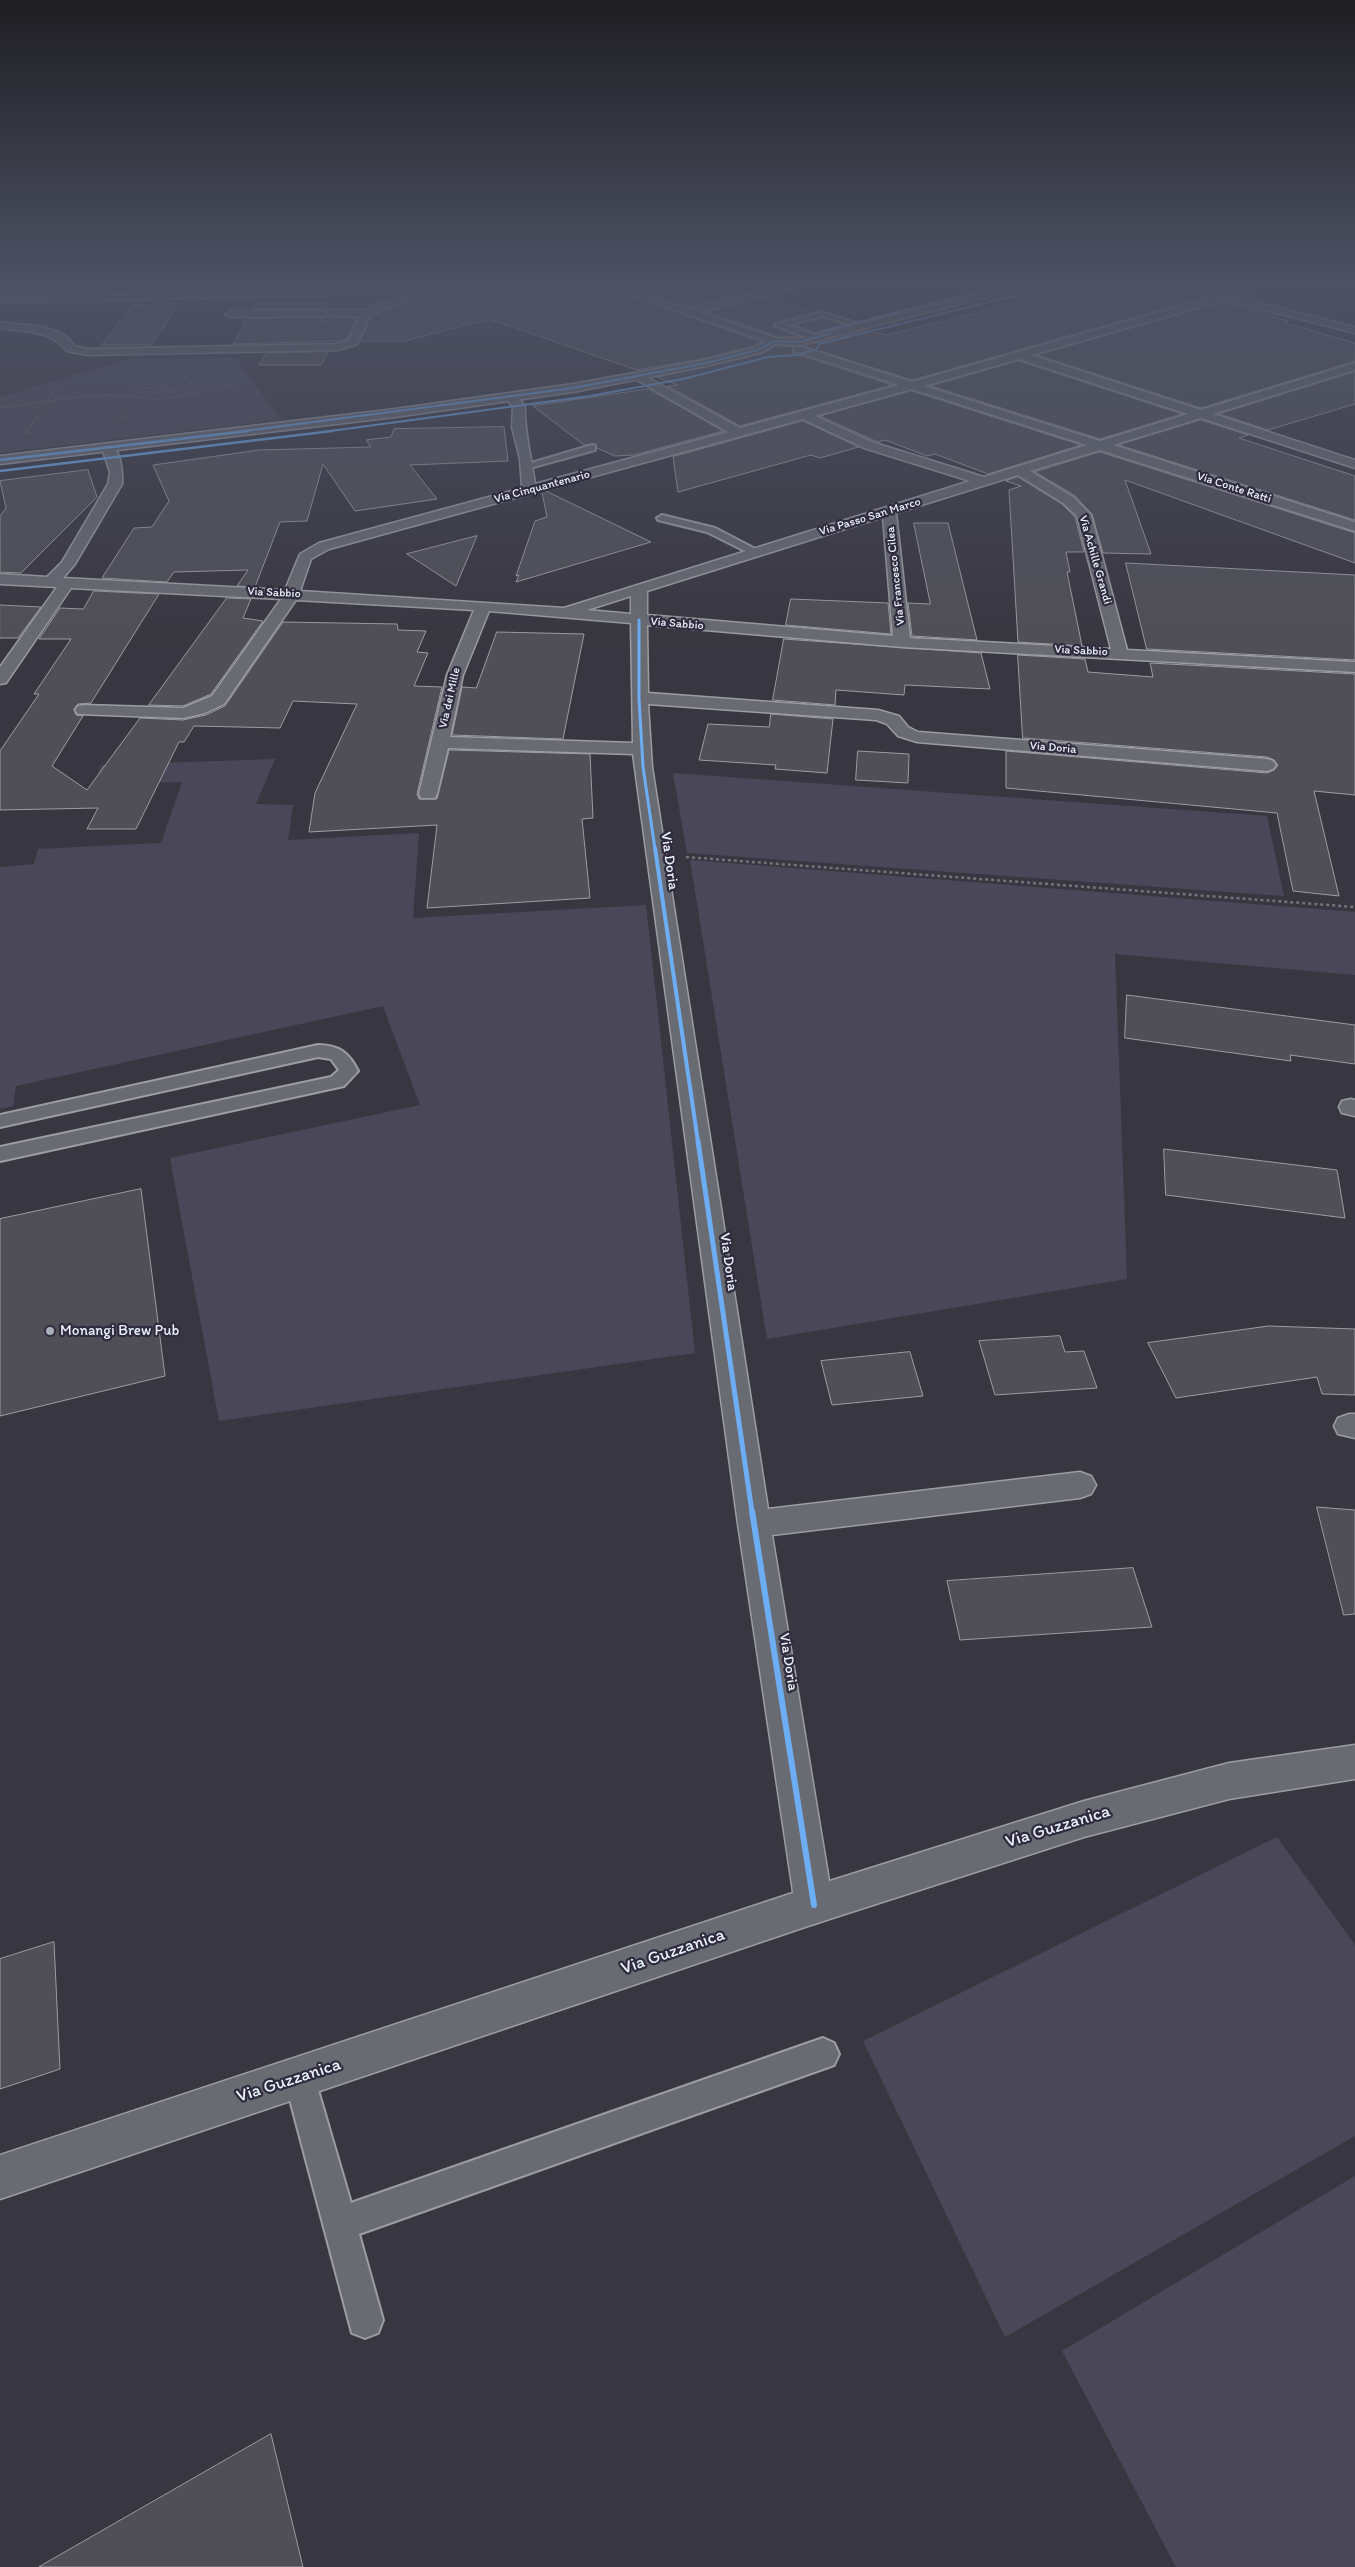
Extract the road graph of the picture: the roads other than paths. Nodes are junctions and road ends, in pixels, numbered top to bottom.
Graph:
1 (475, 405) edge
2 (518, 405) edge
3 (688, 405) edge
4 (841, 405) edge
5 (973, 405) edge
6 (1175, 405) edge
7 (1228, 405) edge
8 (1201, 413) junction
9 (804, 415) junction
10 (738, 433) junction
11 (1101, 446) junction
12 (592, 448) dead end
13 (109, 450) junction
14 (0, 460) edge
15 (1355, 464) edge
16 (0, 466) edge
17 (526, 466) junction
18 (1019, 470) junction
19 (983, 481) junction
20 (531, 490) junction
21 (889, 511) junction
22 (662, 518) dead end
23 (1355, 527) edge
24 (755, 552) junction
25 (0, 579) edge
26 (51, 582) junction
27 (67, 583) junction
28 (639, 588) junction
29 (291, 594) junction
30 (483, 606) junction
31 (560, 613) junction
32 (639, 620) junction
33 (902, 642) junction
34 (1120, 654) junction
35 (1355, 667) edge
36 (0, 679) edge
37 (639, 698) junction
38 (84, 710) dead end
39 (440, 742) junction
40 (642, 749) junction
41 (1267, 765) dead end
42 (428, 794) dead end
43 (0, 1122) edge
44 (0, 1154) edge
45 (1080, 1485) dead end
46 (754, 1524) junction
47 (1355, 1762) edge
48 (814, 1905) junction
49 (823, 2054) dead end
50 (300, 2077) junction
51 (0, 2177) edge
52 (339, 2224) junction
53 (364, 2320) dead end

1 - 13 street
2 - 17 street
3 - 10 street
4 - 9 street, Via Cinquantenario
5 - 11 street, Via Conte Ratti
6 - 8 street
7 - 8 street, Via Passo San Marco
8 - 11 street, Via Passo San Marco
8 - 15 street
9 - 10 street, Via Cinquantenario
9 - 19 street
10 - 20 street, Via Cinquantenario
11 - 18 street, Via Passo San Marco
11 - 23 street, Via Conte Ratti
12 - 17 lane
13 - 14 street
13 - 16 street
13 - 26 street
17 - 20 street
18 - 19 street, Via Passo San Marco
18 - 34 street, Via Achille Grandi
19 - 21 street, Via Passo San Marco
20 - 29 street, Via Cinquantenario
21 - 24 street, Via Passo San Marco
21 - 33 street, Via Francesco Cilea
22 - 24 lane
24 - 28 street, Via Passo San Marco
25 - 26 street, Via Sabbio
26 - 27 street, Via Sabbio
27 - 29 street, Via Sabbio
27 - 36 street
28 - 31 street, Via Passo San Marco
28 - 32 street
29 - 30 street, Via Sabbio
29 - 38 street, Via Cinquantenario
30 - 31 street, Via Sabbio
30 - 39 street, Via dei Mille
31 - 32 street, Via Sabbio
32 - 33 street, Via Sabbio
32 - 37 street, Via Doria
33 - 34 street, Via Sabbio
34 - 35 street, Via Sabbio
37 - 40 street, Via Doria
37 - 41 street, Via Doria
39 - 40 street
39 - 42 street, Via dei Mille
40 - 46 street, Via Doria
43 - 44 lane
45 - 46 street
46 - 48 street, Via Doria
47 - 48 street, Via Guzzanica
48 - 50 street, Via Guzzanica
49 - 52 lane
50 - 51 street, Via Guzzanica
50 - 52 lane
52 - 53 lane

